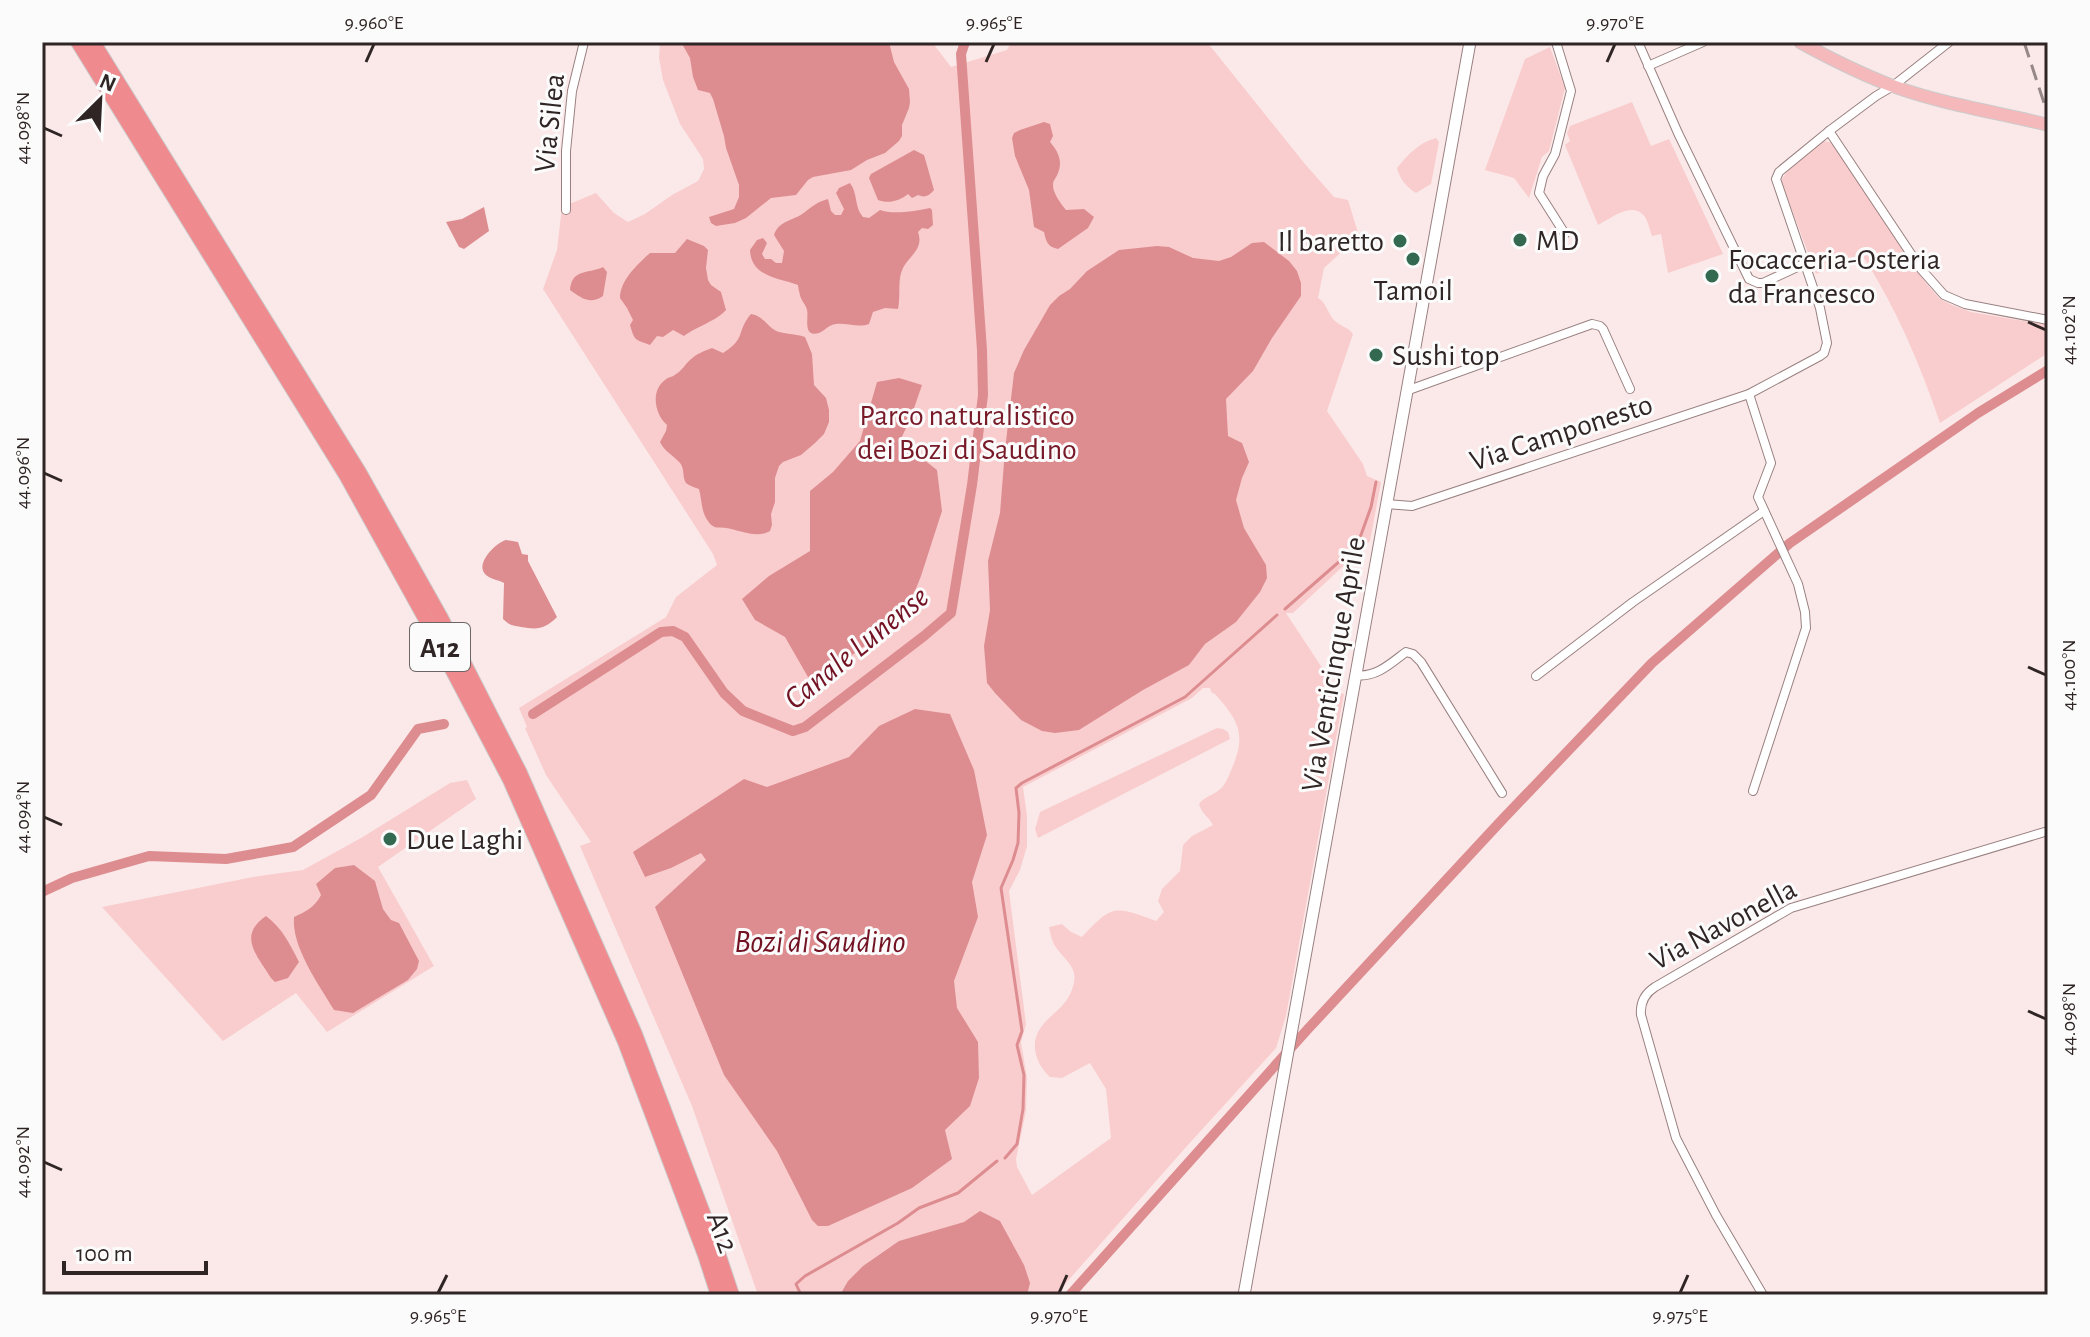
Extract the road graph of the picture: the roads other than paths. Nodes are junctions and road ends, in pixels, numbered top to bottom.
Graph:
1 (78, 42) edge
2 (93, 42) edge
3 (584, 42) edge
4 (1470, 42) edge
5 (1556, 42) edge
6 (1638, 42) edge
7 (1703, 42) edge
8 (1800, 42) edge
9 (1949, 42) edge
10 (1939, 46) edge
11 (1648, 66) junction
12 (1893, 86) junction
13 (2048, 125) edge
14 (1829, 131) junction
15 (566, 210) dead end
16 (1565, 234) dead end
17 (1806, 263) junction
18 (2048, 320) edge
19 (1630, 389) dead end
20 (1406, 391) junction
21 (1749, 394) junction
22 (1386, 504) junction
23 (1764, 511) junction
24 (1356, 675) junction
25 (1536, 676) dead end
26 (1753, 791) dead end
27 (1502, 793) dead end
28 (2048, 831) edge
29 (718, 1295) edge
30 (732, 1295) edge
31 (1244, 1295) edge
32 (1763, 1295) edge

1 - 29 highway, A12 / A12
2 - 30 highway, A12 / A12
3 - 15 street, Via Silea
4 - 20 main road, Via Venticinque Aprile
5 - 16 street
6 - 11 street
7 - 11 street
8 - 12 main road
9 - 10 street, Via Camponesto
10 - 12 street, Via Camponesto
11 - 17 street
12 - 13 main road
12 - 14 street, Via Camponesto
14 - 17 street, Via Camponesto
14 - 18 street
17 - 21 street, Via Camponesto
19 - 20 street
20 - 22 main road, Via Venticinque Aprile
21 - 22 street, Via Camponesto
21 - 23 street
22 - 24 main road, Via Venticinque Aprile
23 - 25 street
23 - 26 street
24 - 27 street
24 - 31 main road, Via Venticinque Aprile
28 - 32 street, Via Navonella

